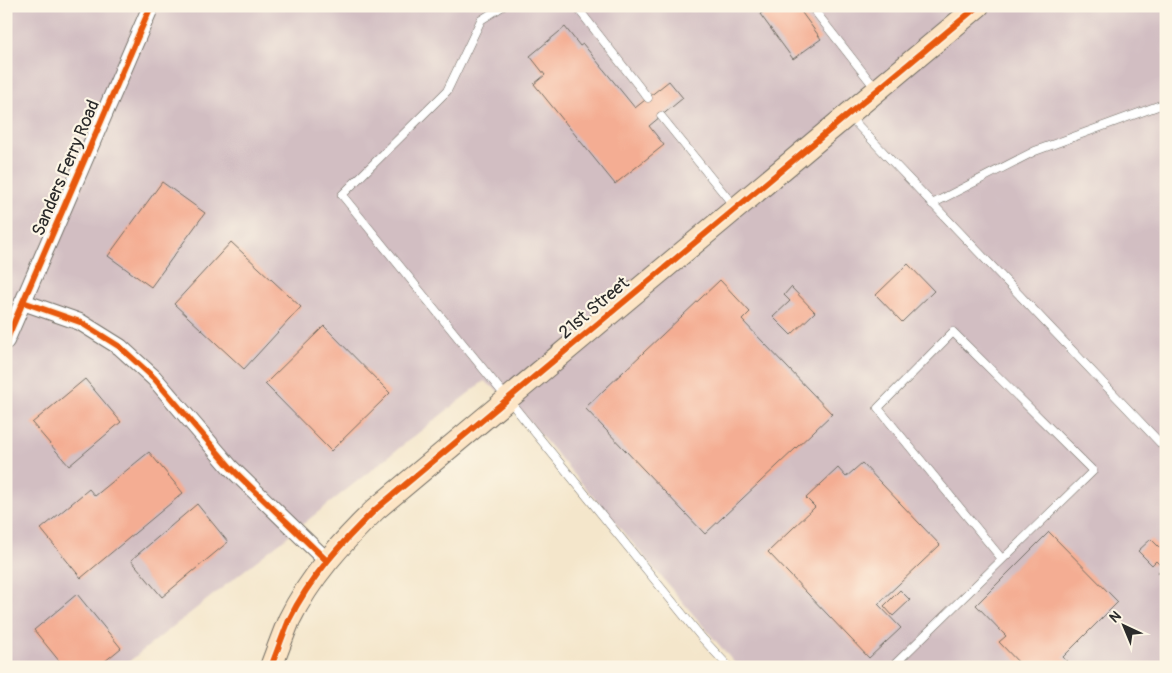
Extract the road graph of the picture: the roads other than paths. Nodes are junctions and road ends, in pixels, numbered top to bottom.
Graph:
1 (151, 6) edge
2 (503, 6) edge
3 (576, 6) edge
4 (811, 6) edge
5 (978, 6) edge
6 (878, 92) junction
7 (648, 98) dead end
8 (1166, 103) edge
9 (661, 116) dead end
10 (848, 116) junction
11 (932, 204) junction
12 (737, 209) junction
13 (23, 302) junction
14 (6, 341) edge
15 (509, 398) junction
16 (1166, 449) edge
17 (1002, 559) junction
18 (327, 561) junction
19 (271, 667) edge
20 (729, 667) edge
21 (892, 667) edge

1 - 13 street, Sanders Ferry Road
2 - 15 lane
3 - 7 lane
4 - 6 lane
5 - 6 street, 21st Street
6 - 10 street, 21st Street
8 - 11 lane
9 - 12 lane
10 - 11 lane
10 - 12 street, 21st Street
11 - 16 lane
12 - 15 street, 21st Street
13 - 14 street, Sanders Ferry Road
13 - 18 street
15 - 18 street, 21st Street
15 - 20 lane
17 - 17 lane
17 - 21 lane
18 - 19 street, 21st Street

